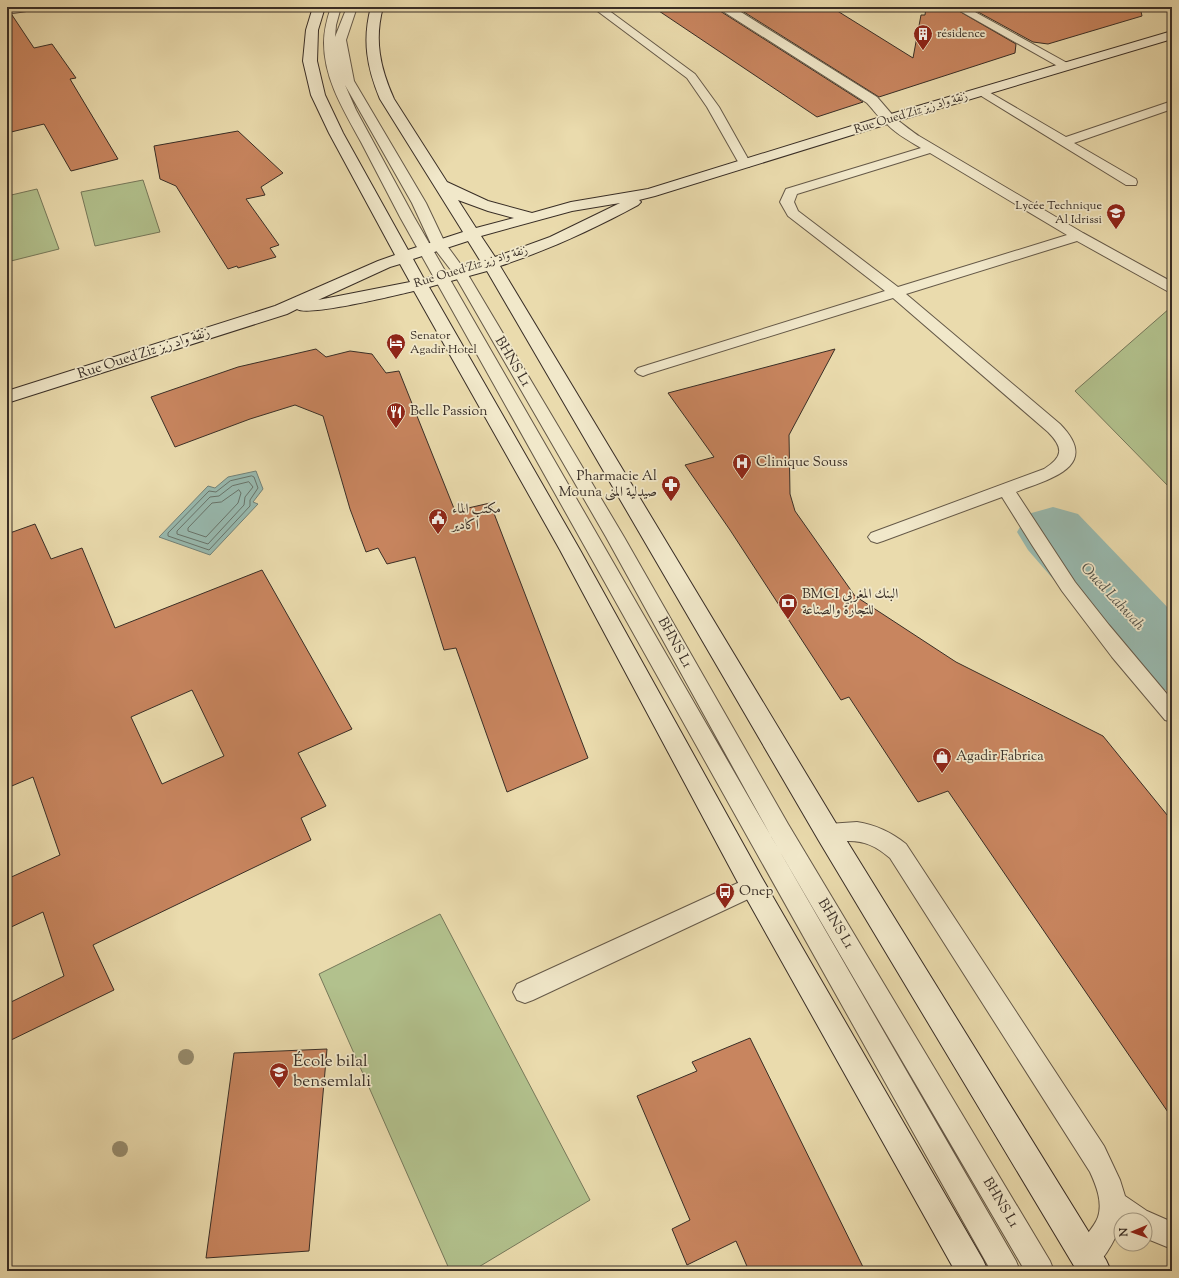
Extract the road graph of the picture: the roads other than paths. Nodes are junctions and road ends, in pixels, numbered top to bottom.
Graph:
1 (33, 7) edge
2 (319, 7) edge
3 (336, 7) edge
4 (352, 7) edge
5 (377, 7) edge
6 (597, 7) edge
7 (725, 7) edge
8 (958, 7) edge
9 (7, 11) edge
10 (1172, 35) edge
11 (1065, 66) junction
12 (982, 92) junction
13 (1172, 105) edge
14 (889, 119) junction
15 (1064, 142) junction
16 (931, 149) junction
17 (745, 164) junction
18 (1131, 182) dead end
19 (441, 185) junction
20 (650, 193) junction
21 (532, 216) junction
22 (472, 234) junction
23 (1078, 236) junction
24 (422, 250) junction
25 (490, 264) junction
26 (451, 275) junction
27 (419, 284) junction
28 (1172, 288) edge
29 (895, 292) junction
30 (281, 310) junction
31 (643, 371) dead end
32 (7, 397) edge
33 (1006, 489) junction
34 (876, 537) dead end
35 (1172, 714) edge
36 (828, 833) junction
37 (754, 886) junction
38 (525, 992) dead end
39 (1112, 1203) junction
40 (1125, 1212) edge
41 (1153, 1228) edge
42 (1172, 1236) edge
43 (1090, 1264) edge
44 (972, 1271) edge
45 (1006, 1271) edge
46 (1040, 1271) edge

1 - 9 lane
2 - 24 street
3 - 24 lane, BHNS L1
4 - 24 lane, BHNS L1
5 - 19 street
6 - 17 lane
7 - 14 street
8 - 11 lane
10 - 11 street, Rue Oued Ziz زنقة واد زيز
11 - 12 street, Rue Oued Ziz زنقة واد زيز
12 - 14 street, Rue Oued Ziz زنقة واد زيز
12 - 15 lane
13 - 15 lane
14 - 16 lane
14 - 17 street, Rue Oued Ziz زنقة واد زيز
15 - 18 lane
16 - 23 lane
16 - 29 lane
17 - 20 street, Rue Oued Ziz زنقة واد زيز
19 - 21 street
19 - 22 street
20 - 21 street, Rue Oued Ziz زنقة واد زيز
20 - 25 street, Rue Oued Ziz زنقة واد زيز
21 - 22 street, Rue Oued Ziz زنقة واد زيز
22 - 24 street, Rue Oued Ziz زنقة واد زيز
22 - 25 street
23 - 28 lane
23 - 29 lane
24 - 26 lane, BHNS L1
24 - 27 street
24 - 30 street, Rue Oued Ziz زنقة واد زيز
25 - 26 street, Rue Oued Ziz زنقة واد زيز
25 - 36 street
26 - 27 street, Rue Oued Ziz زنقة واد زيز
26 - 45 lane, BHNS L1
26 - 46 lane, BHNS L1
27 - 30 street, Rue Oued Ziz زنقة واد زيز
27 - 37 street
29 - 31 lane
29 - 33 lane
30 - 32 street, Rue Oued Ziz زنقة واد زيز
33 - 34 lane
33 - 35 lane
36 - 39 lane
36 - 43 street
37 - 38 lane
37 - 44 street
39 - 40 lane
39 - 43 lane
41 - 42 lane

